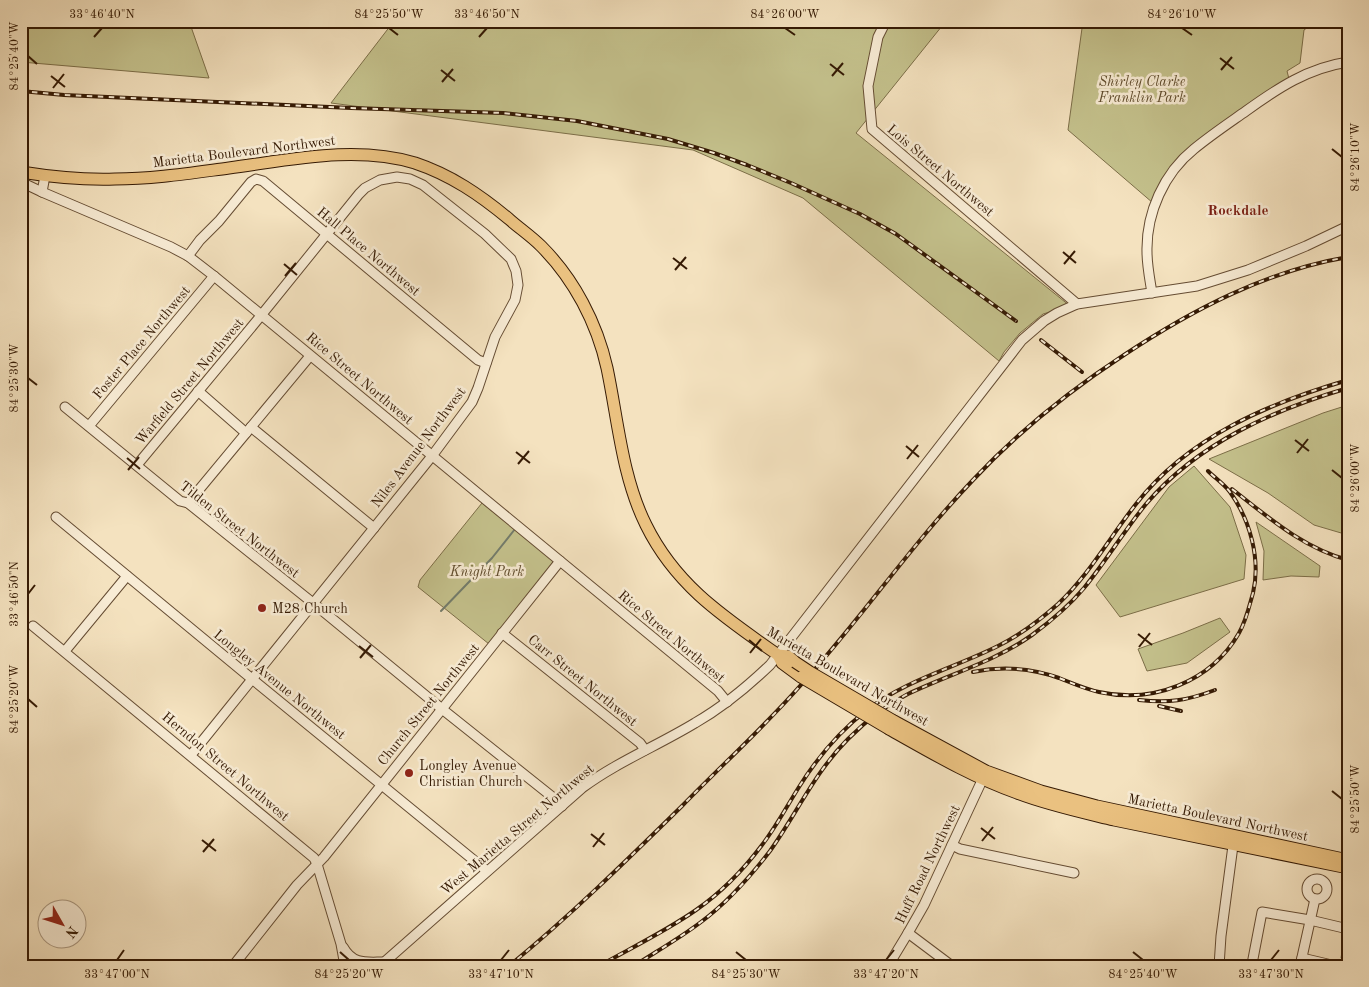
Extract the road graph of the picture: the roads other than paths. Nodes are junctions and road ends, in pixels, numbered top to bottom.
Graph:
1 (886, 21) edge
2 (1348, 62) edge
3 (21, 172) edge
4 (45, 176) junction
5 (21, 182) edge
6 (42, 192) junction
7 (1348, 226) edge
8 (327, 234) junction
9 (188, 256) junction
10 (214, 276) junction
11 (1152, 294) junction
12 (1077, 304) junction
13 (261, 315) junction
14 (310, 356) junction
15 (486, 363) junction
16 (198, 391) junction
17 (65, 407) dead end
18 (89, 426) junction
19 (248, 430) junction
20 (432, 456) junction
21 (137, 465) junction
22 (188, 503) junction
23 (56, 517) dead end
24 (374, 528) junction
25 (560, 561) junction
26 (127, 576) junction
27 (313, 603) junction
28 (33, 626) dead end
29 (502, 633) junction
30 (65, 651) junction
31 (778, 655) junction
32 (252, 679) junction
33 (727, 702) junction
34 (442, 709) junction
35 (645, 750) junction
36 (191, 755) junction
37 (984, 775) junction
38 (381, 785) junction
39 (562, 806) junction
40 (1234, 840) junction
41 (952, 845) junction
42 (1348, 860) edge
43 (1321, 863) junction
44 (317, 864) junction
45 (1348, 868) edge
46 (487, 871) junction
47 (1074, 873) dead end
48 (1317, 878) junction
49 (1315, 899) junction
50 (1310, 920) junction
51 (1348, 930) edge
52 (908, 934) junction
53 (341, 944) junction
54 (1301, 962) edge
55 (382, 964) edge
56 (233, 966) edge
57 (345, 966) edge
58 (888, 966) edge
59 (952, 966) edge
60 (1219, 966) edge
61 (1263, 966) edge
62 (1336, 966) edge

1 - 12 street, Lois Street Northwest
2 - 11 street
3 - 4 main road, Marietta Boulevard Northwest
4 - 6 street
4 - 31 main road, Marietta Boulevard Northwest
5 - 6 street, Rice Street Northwest
6 - 9 street, Rice Street Northwest
7 - 11 street, West Marietta Street Northwest
8 - 9 street, Hall Place Northwest
8 - 13 street, Niles Avenue Northwest
8 - 15 street, Hall Place Northwest
8 - 15 street, Niles Avenue Northwest
9 - 10 street, Rice Street Northwest
10 - 13 street, Rice Street Northwest
10 - 18 street, Foster Place Northwest
11 - 12 street, West Marietta Street Northwest
12 - 31 street, West Marietta Street Northwest
13 - 14 street, Rice Street Northwest
13 - 16 street, Warfield Street Northwest
14 - 19 street
14 - 20 street, Rice Street Northwest
15 - 20 street, Niles Avenue Northwest
16 - 19 street
16 - 21 street, Warfield Street Northwest
17 - 18 street, Tilden Street Northwest
18 - 21 street, Tilden Street Northwest
19 - 22 street
19 - 24 street
20 - 24 street, Niles Avenue Northwest
20 - 25 street, Rice Street Northwest
21 - 22 street, Tilden Street Northwest
22 - 27 street, Tilden Street Northwest
23 - 26 street, Longley Avenue Northwest
24 - 27 street, Niles Avenue Northwest
25 - 29 street, Church Street Northwest
25 - 33 street, Rice Street Northwest
26 - 30 street
26 - 32 street, Longley Avenue Northwest
27 - 32 street, Niles Avenue Northwest
27 - 34 street, Tilden Street Northwest
28 - 30 street, Herndon Street Northwest
29 - 34 street, Church Street Northwest
29 - 35 street, Carr Street Northwest
30 - 36 street, Herndon Street Northwest
31 - 33 street, West Marietta Street Northwest
31 - 37 main road, Marietta Boulevard Northwest, bridge
32 - 36 street, Niles Avenue Northwest
32 - 38 street, Longley Avenue Northwest
33 - 35 street, West Marietta Street Northwest
34 - 38 street, Church Street Northwest
34 - 39 street, Tilden Street Northwest
35 - 39 street, West Marietta Street Northwest
36 - 44 street, Herndon Street Northwest
37 - 40 main road, Marietta Boulevard Northwest
37 - 41 street, Huff Road Northwest
38 - 44 street, Church Street Northwest
38 - 46 street, Longley Avenue Northwest
39 - 46 street, West Marietta Street Northwest
40 - 42 main road, Marietta Boulevard Northwest
40 - 43 main road
40 - 60 street
41 - 47 street
41 - 52 street, Huff Road Northwest
43 - 45 main road
43 - 48 street
44 - 53 street, Herndon Street Northwest
44 - 56 street, Church Street Northwest
46 - 55 street, West Marietta Street Northwest
48 - 49 street
48 - 49 street
49 - 50 street
50 - 51 street
50 - 54 street
50 - 61 street
52 - 58 street, Huff Road Northwest
52 - 59 street
53 - 55 street
53 - 57 street, Herndon Street Northwest
54 - 62 street

